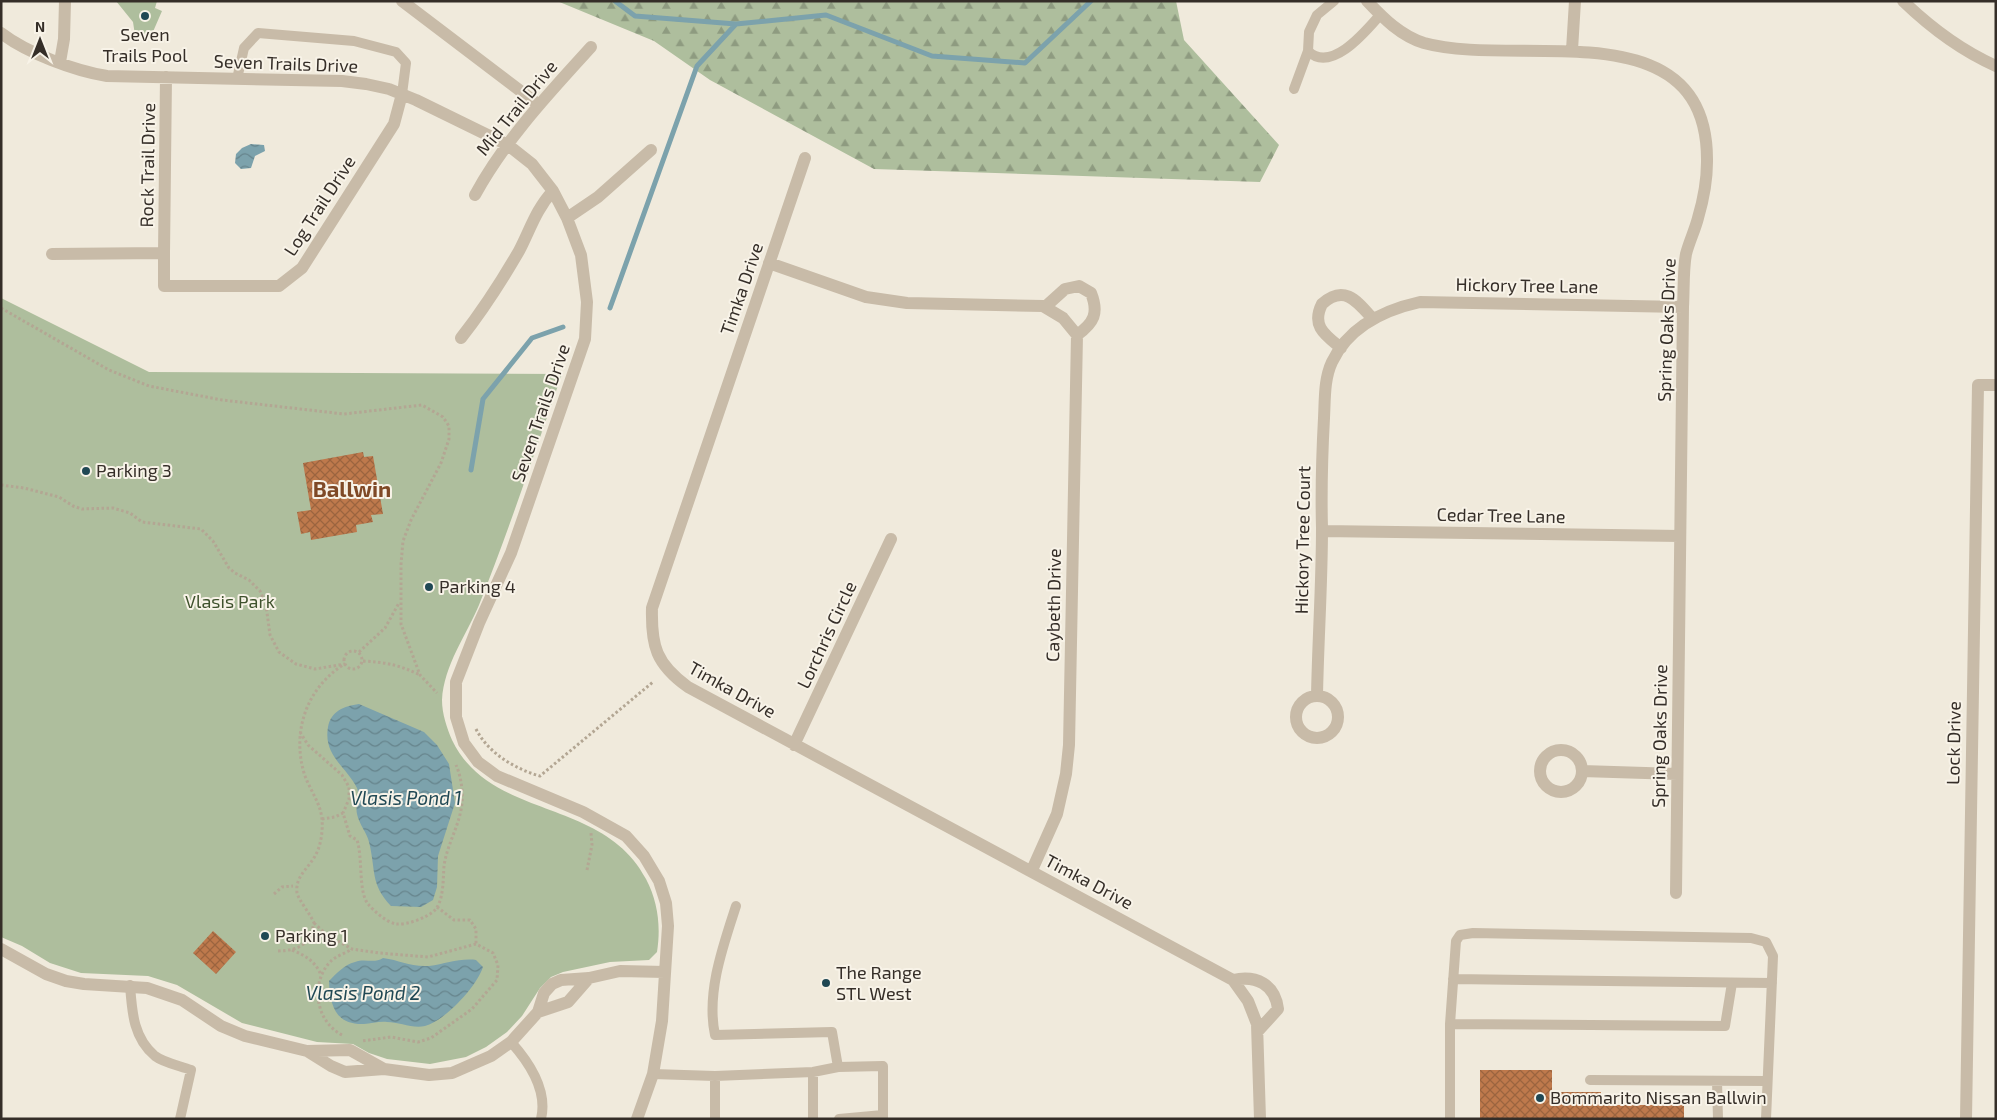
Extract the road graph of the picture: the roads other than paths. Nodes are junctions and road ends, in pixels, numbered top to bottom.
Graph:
1 (65, 1) edge
2 (402, 1) edge
3 (1334, 1) edge
4 (1367, 1) edge
5 (1575, 1) edge
6 (1903, 1) edge
7 (1380, 15) junction
8 (3, 38) edge
9 (591, 46) dead end
10 (1572, 50) junction
11 (1308, 51) junction
12 (60, 62) junction
13 (1996, 66) edge
14 (166, 77) junction
15 (237, 79) junction
16 (1294, 89) dead end
17 (402, 94) junction
18 (539, 105) junction
19 (508, 145) junction
20 (651, 150) dead end
21 (804, 158) dead end
22 (552, 191) junction
23 (475, 195) dead end
24 (567, 218) junction
25 (52, 254) dead end
26 (164, 254) junction
27 (769, 263) junction
28 (1045, 307) junction
29 (1683, 307) junction
30 (1372, 318) junction
31 (1077, 335) junction
32 (461, 338) dead end
33 (1341, 348) junction
34 (1326, 385) joint
35 (1996, 385) edge
36 (1322, 530) junction
37 (1680, 536) junction
38 (891, 539) dead end
39 (1317, 696) dead end
40 (794, 745) junction
41 (1582, 771) dead end
42 (1677, 774) junction
43 (1032, 870) junction
44 (1676, 893) dead end
45 (736, 906) dead end
46 (1, 949) edge
47 (665, 972) junction
48 (589, 978) junction
49 (1453, 979) junction
50 (1233, 980) junction
51 (1732, 982) junction
52 (1772, 983) junction
53 (130, 985) junction
54 (538, 1012) junction
55 (1450, 1024) junction
56 (1258, 1031) junction
57 (511, 1042) junction
58 (307, 1051) junction
59 (838, 1067) junction
60 (384, 1069) junction
61 (813, 1072) junction
62 (653, 1074) junction
63 (715, 1076) junction
64 (1590, 1080) dead end
65 (1717, 1081) junction
66 (1766, 1081) junction
67 (883, 1117) edge
68 (180, 1119) edge
69 (541, 1119) edge
70 (637, 1119) edge
71 (715, 1119) edge
72 (813, 1119) edge
73 (839, 1119) edge
74 (1260, 1119) edge
75 (1450, 1119) edge
76 (1718, 1119) edge
77 (1766, 1119) edge
78 (1966, 1119) edge

1 - 12 street
2 - 18 street
3 - 11 lane
4 - 7 street, Spring Oaks Drive
5 - 10 street
6 - 13 street
7 - 10 street, Spring Oaks Drive
7 - 11 lane
8 - 12 street, Seven Trails Drive
9 - 18 street, Mid Trail Drive
10 - 29 street, Spring Oaks Drive
11 - 16 lane
12 - 14 street, Seven Trails Drive
14 - 15 street, Seven Trails Drive
14 - 26 street, Rock Trail Drive
15 - 17 street, Seven Trails Drive
15 - 17 lane
17 - 19 street, Seven Trails Drive
17 - 26 street, Log Trail Drive
18 - 19 street, Mid Trail Drive
19 - 22 street, Seven Trails Drive
19 - 23 street, Mid Trail Drive
20 - 24 street
21 - 27 street, Timka Drive
22 - 24 street, Seven Trails Drive
22 - 32 street
24 - 47 street, Seven Trails Drive
25 - 26 street
27 - 28 street
27 - 40 street, Timka Drive
28 - 31 street
28 - 31 street
29 - 30 street, Hickory Tree Lane
29 - 37 street, Spring Oaks Drive
30 - 33 street, Hickory Tree Lane
30 - 33 street
31 - 43 street, Caybeth Drive
33 - 34 street, Hickory Tree Lane
34 - 36 street, Hickory Tree Court
35 - 78 street, Lock Drive
36 - 37 street, Cedar Tree Lane
36 - 39 street, Hickory Tree Court
37 - 42 street, Spring Oaks Drive
38 - 40 street, Lorchris Circle
40 - 43 street, Timka Drive
41 - 42 street
42 - 44 street, Spring Oaks Drive
43 - 50 street, Timka Drive
45 - 59 lane
46 - 53 street
47 - 48 street
47 - 62 street, Seven Trails Drive
48 - 54 street
48 - 54 street
49 - 51 lane
49 - 52 lane
49 - 55 lane
50 - 56 street, Timka Drive
50 - 56 street, Timka Drive
51 - 52 lane
51 - 55 lane
52 - 66 lane
53 - 58 street
53 - 68 lane
54 - 57 street
55 - 75 lane
56 - 74 street, Timka Drive
57 - 60 street
57 - 69 lane
58 - 60 street
58 - 60 street
59 - 61 lane
59 - 67 lane
61 - 63 lane
61 - 72 lane
62 - 63 lane
62 - 70 street, Seven Trails Drive
63 - 71 lane
64 - 65 lane
65 - 66 lane
65 - 76 lane
66 - 77 lane
67 - 73 lane

